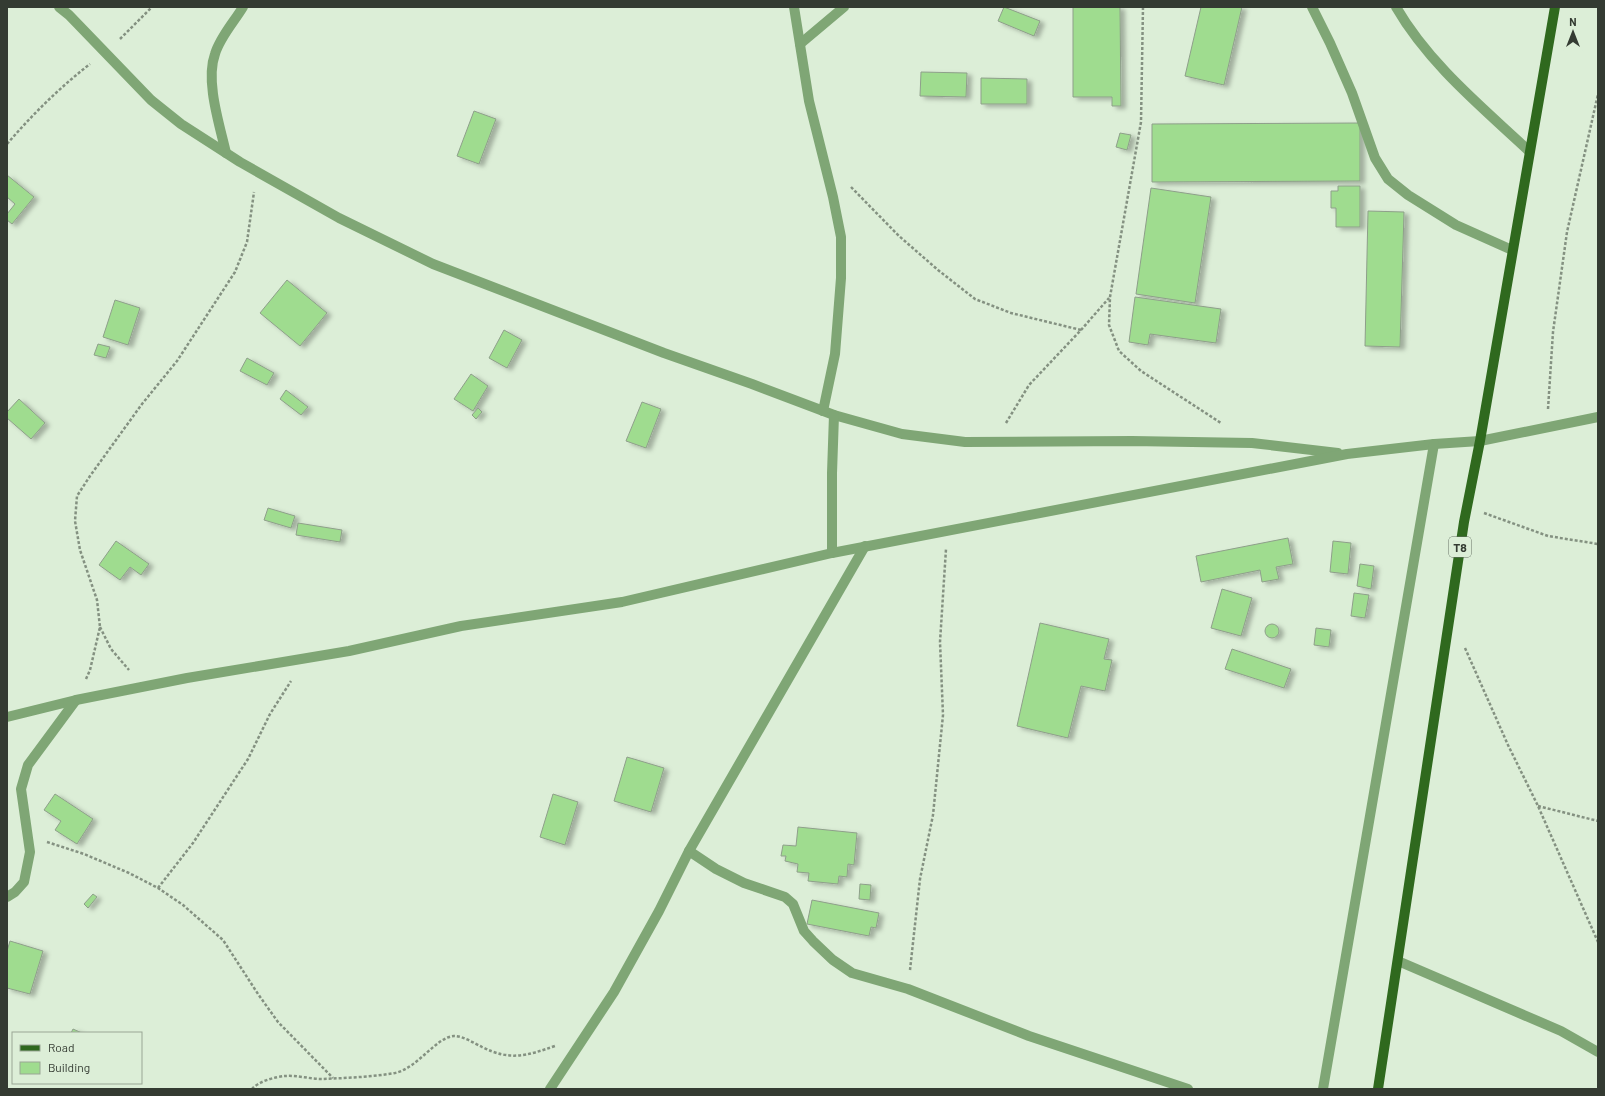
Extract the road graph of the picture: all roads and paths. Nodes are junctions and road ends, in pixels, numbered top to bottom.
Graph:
1 (59, 7) edge
2 (152, 7) edge
3 (243, 7) edge
4 (794, 7) edge
5 (844, 7) edge
6 (1143, 7) edge
7 (1312, 7) edge
8 (1396, 7) edge
9 (1555, 7) edge
10 (800, 44) junction
11 (106, 52) junction
12 (1598, 96) edge
13 (7, 144) edge
14 (1529, 151) junction
15 (226, 153) junction
16 (824, 160) junction
17 (257, 172) junction
18 (1512, 250) junction
19 (1110, 297) junction
20 (1082, 330) junction
21 (824, 411) junction
22 (834, 415) junction
23 (1598, 417) edge
24 (1547, 428) junction
25 (1480, 441) junction
26 (995, 442) junction
27 (1252, 443) junction
28 (1434, 444) junction
29 (1347, 454) junction
30 (1467, 507) junction
31 (947, 531) junction
32 (1598, 544) edge
33 (865, 546) junction
34 (832, 553) junction
35 (1450, 613) junction
36 (100, 627) junction
37 (305, 658) junction
38 (144, 687) junction
39 (76, 700) junction
40 (7, 717) edge
41 (1538, 806) junction
42 (1598, 821) edge
43 (28, 835) junction
44 (689, 850) junction
45 (158, 888) junction
46 (7, 897) edge
47 (1598, 942) edge
48 (1398, 961) junction
49 (908, 990) junction
50 (586, 1034) junction
51 (1598, 1052) edge
52 (333, 1078) junction
53 (252, 1089) edge
54 (550, 1089) edge
55 (1188, 1089) edge
56 (1323, 1089) edge
57 (1378, 1089) edge

1 - 11 street
2 - 11 path
3 - 15 street
4 - 10 street
5 - 10 street
6 - 19 path
7 - 18 street
8 - 14 street
9 - 14 main road, T8
10 - 16 street
11 - 13 path
11 - 15 street
12 - 24 path
14 - 18 main road, T8
15 - 17 street
16 - 20 path
16 - 21 street
17 - 21 street
17 - 36 path
18 - 25 main road, T8
19 - 20 path
19 - 27 path
20 - 26 path
21 - 22 street
22 - 26 street
22 - 34 street
23 - 24 street
24 - 25 street
25 - 28 street
25 - 30 main road, T8
26 - 27 street
27 - 29 street
28 - 29 street
28 - 56 street
29 - 31 street
30 - 32 path
30 - 35 main road, T8
31 - 33 street
31 - 49 path
33 - 34 street
33 - 44 street
34 - 37 street
35 - 41 path
35 - 48 main road, T8
36 - 38 path
36 - 39 path
37 - 38 street
37 - 45 path
38 - 39 street
39 - 40 street
39 - 43 street
41 - 42 path
41 - 47 path
43 - 45 path
43 - 46 street
44 - 49 street
44 - 50 street
45 - 52 path
48 - 51 street
48 - 57 main road, T8
49 - 55 street
50 - 52 path
50 - 54 street
52 - 53 path

